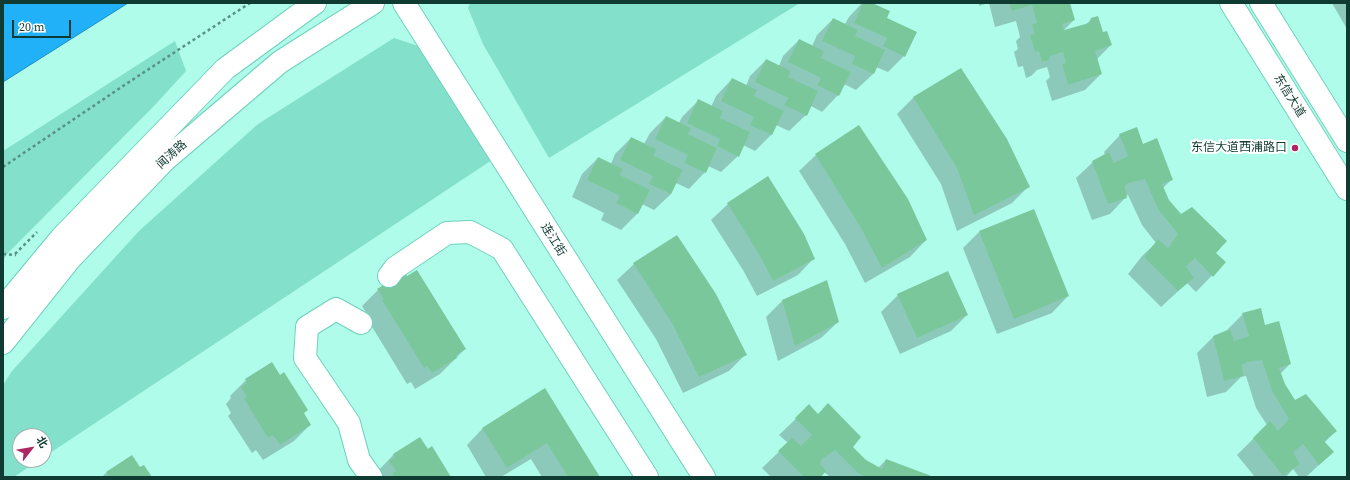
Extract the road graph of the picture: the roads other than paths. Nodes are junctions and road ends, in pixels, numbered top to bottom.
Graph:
1 (315, 3) edge
2 (373, 3) edge
3 (404, 3) edge
4 (1231, 3) edge
5 (1261, 3) edge
6 (1347, 141) edge
7 (1347, 190) edge
8 (389, 276) dead end
9 (3, 308) edge
10 (361, 323) dead end
11 (3, 343) edge
12 (371, 477) edge
13 (647, 477) edge
14 (704, 477) edge

1 - 9 main road, 闻涛路
2 - 11 main road, 闻涛路
3 - 14 main road, 连江街
4 - 7 main road, 东信大道
5 - 6 main road
8 - 13 main road
10 - 12 main road

